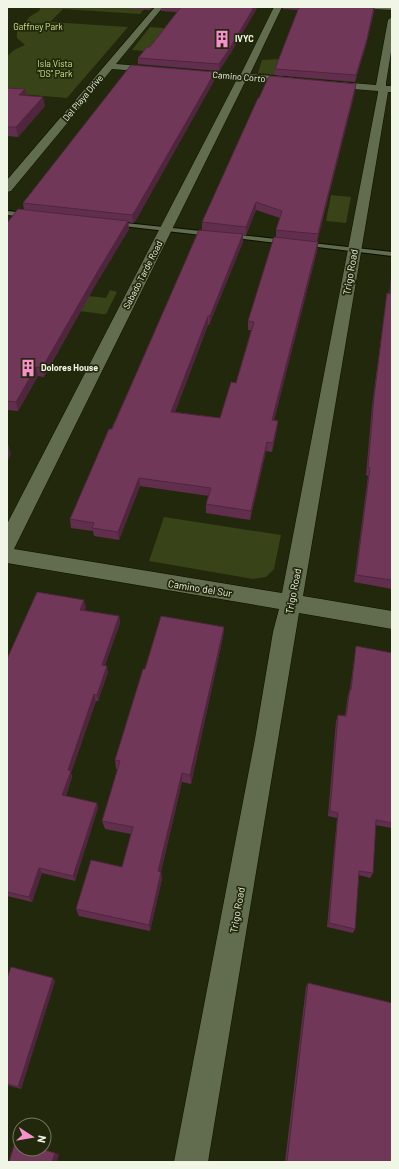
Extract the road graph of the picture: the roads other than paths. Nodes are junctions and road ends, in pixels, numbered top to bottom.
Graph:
1 (159, 7) edge
2 (278, 7) edge
3 (373, 7) edge
4 (392, 8) edge
5 (392, 20) edge
6 (109, 66) junction
7 (244, 77) junction
8 (387, 88) edge
9 (7, 188) edge
10 (7, 213) edge
11 (31, 215) edge
12 (110, 224) edge
13 (166, 229) junction
14 (214, 234) edge
15 (222, 235) edge
16 (292, 242) edge
17 (300, 243) edge
18 (354, 250) junction
19 (392, 254) edge
20 (7, 544) edge
21 (7, 555) edge
22 (291, 602) junction
23 (392, 620) edge
24 (191, 1162) edge

1 - 6 street, Del Playa Drive
2 - 7 street, Sabado Tarde Road
3 - 4 street
5 - 8 street, Trigo Road
6 - 7 street, Camino Corto
6 - 9 street, Del Playa Drive
7 - 8 street, Camino Corto
7 - 13 street, Sabado Tarde Road
8 - 18 street, Trigo Road
10 - 11 lane
12 - 13 lane
13 - 14 lane
13 - 20 street, Sabado Tarde Road
15 - 16 lane
17 - 18 lane
18 - 19 lane
18 - 22 street, Trigo Road
21 - 22 street, Camino del Sur
22 - 23 street, Camino del Sur
22 - 24 street, Trigo Road

